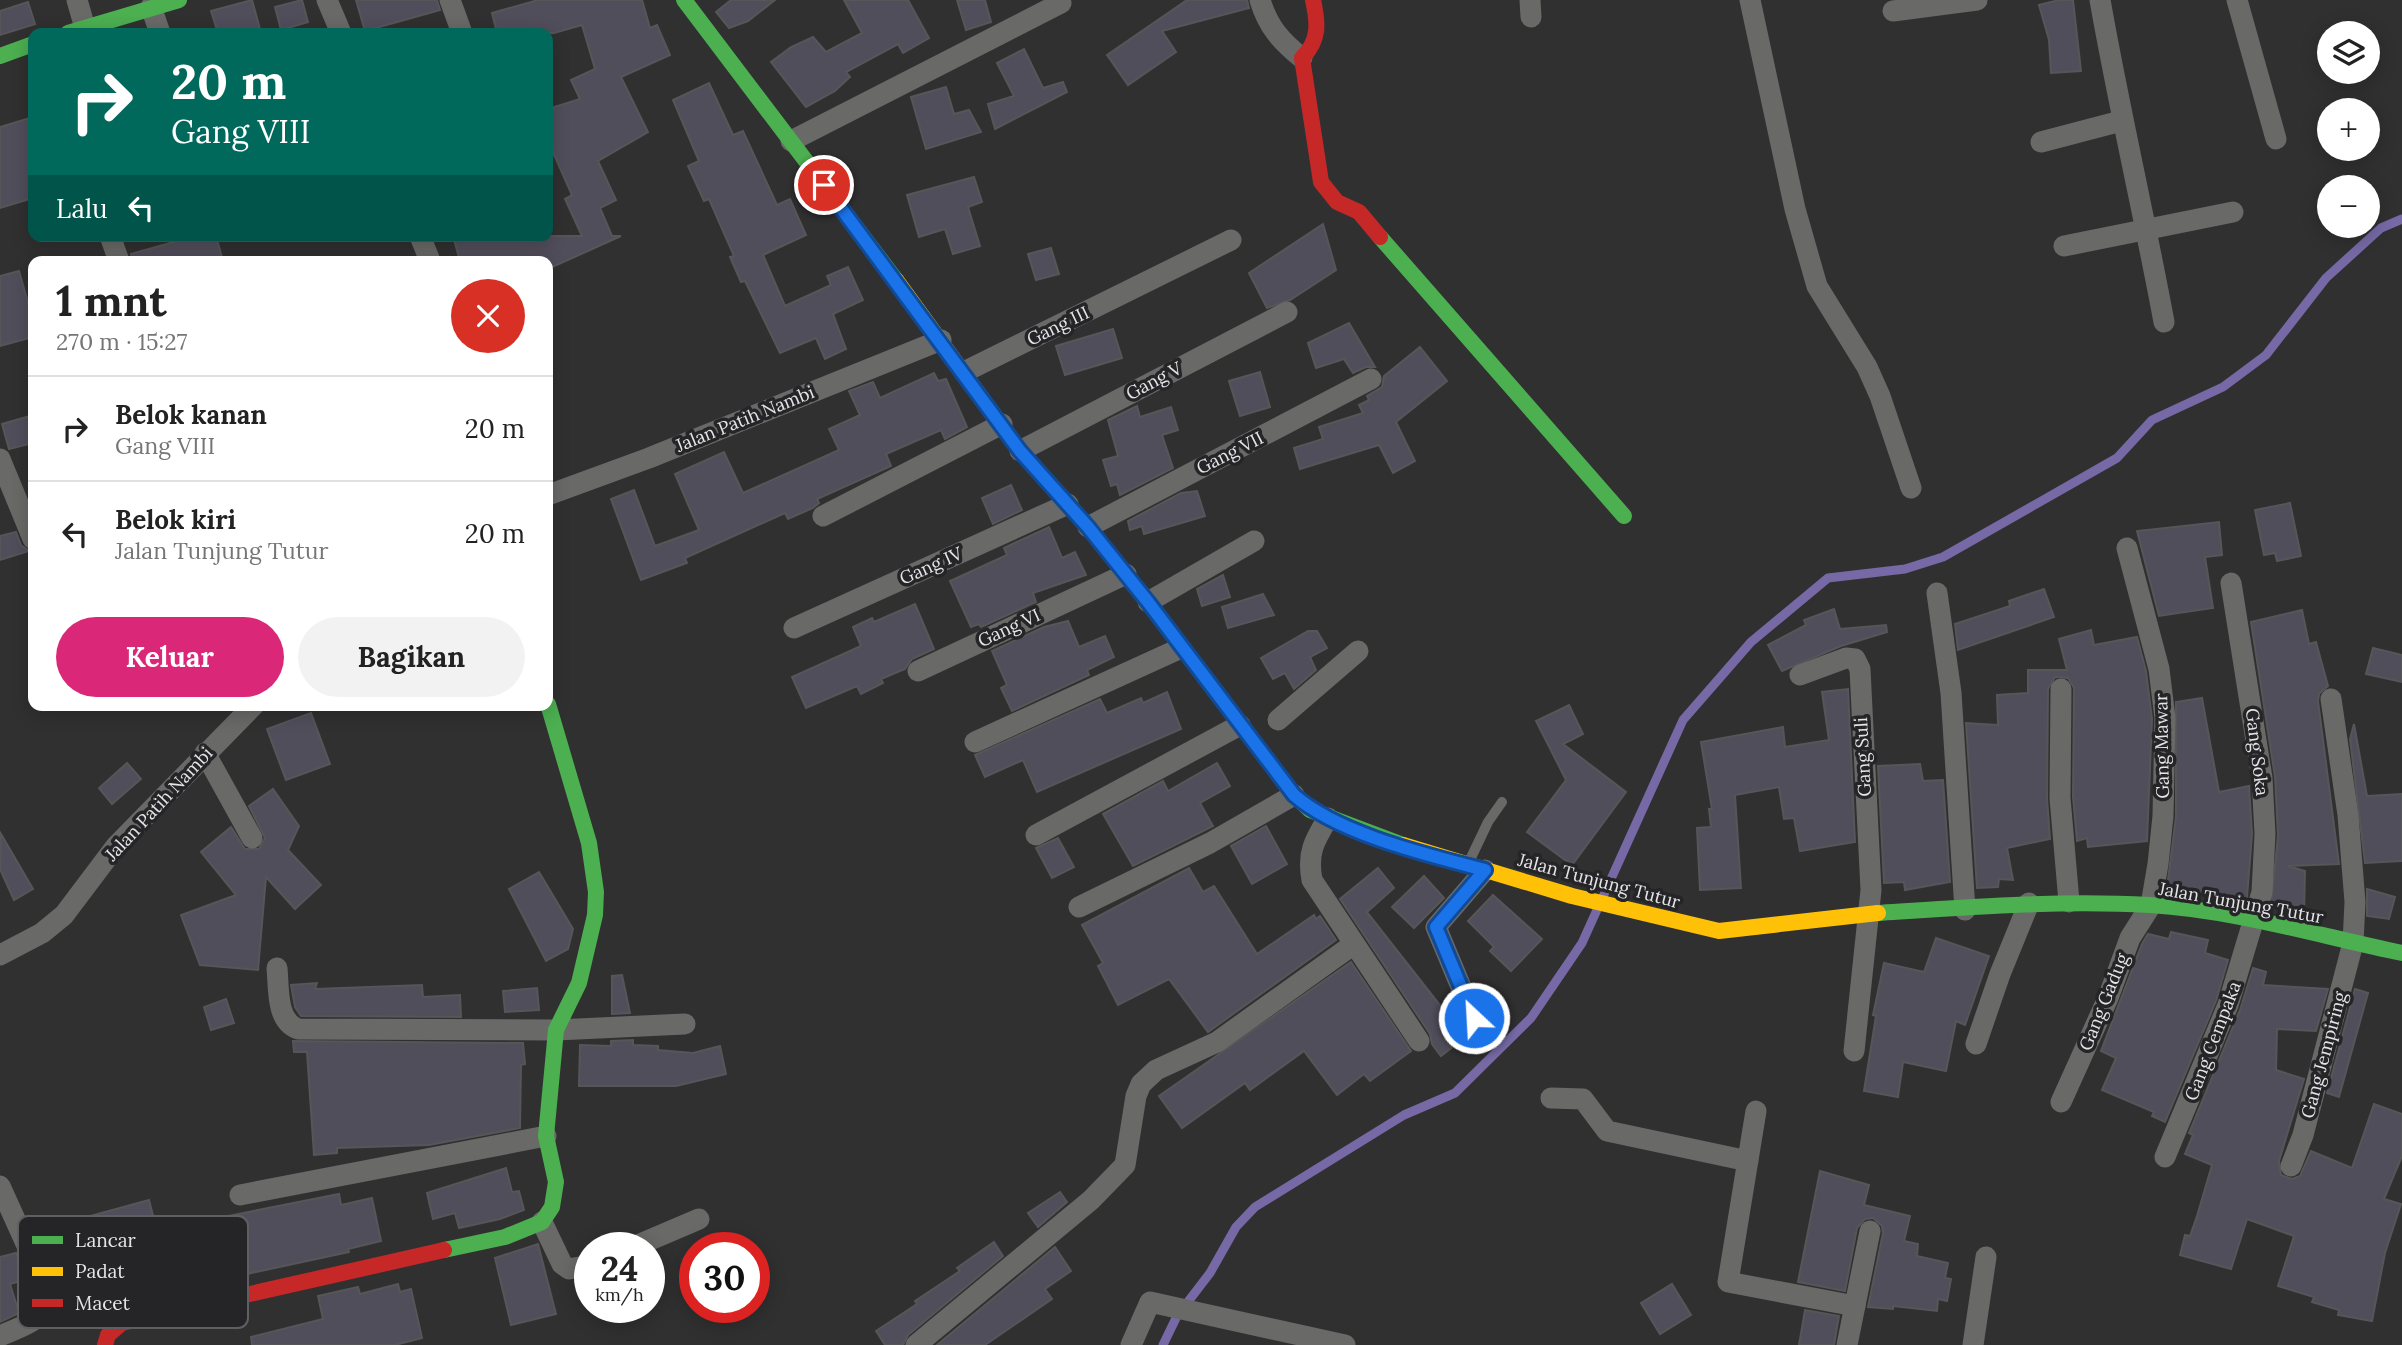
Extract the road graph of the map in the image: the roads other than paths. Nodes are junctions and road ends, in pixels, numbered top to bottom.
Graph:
1 (76, 0) edge
2 (178, 0) edge
3 (327, 0) edge
4 (450, 0) edge
5 (684, 0) edge
6 (1261, 0) edge
7 (1313, 0) edge
8 (1750, 0) edge
9 (1976, 0) edge
10 (2100, 0) edge
11 (2237, 0) edge
12 (1061, 2) dead end
13 (1950, 2) edge
14 (151, 7) junction
15 (1893, 11) dead end
16 (77, 28) edge
17 (86, 28) edge
18 (158, 28) edge
19 (339, 28) edge
20 (460, 28) edge
21 (28, 46) edge
22 (0, 56) edge
23 (1302, 58) junction
24 (2121, 121) junction
25 (2276, 139) dead end
26 (791, 141) junction
27 (2041, 142) dead end
28 (2233, 212) dead end
29 (2147, 230) junction
30 (1231, 240) dead end
31 (2064, 246) dead end
32 (1287, 312) dead end
33 (2164, 322) dead end
34 (941, 340) junction
35 (964, 372) junction
36 (1371, 379) dead end
37 (1002, 424) junction
38 (1020, 451) junction
39 (0, 459) edge
40 (1911, 488) dead end
41 (553, 493) edge
42 (1068, 504) junction
43 (823, 516) dead end
44 (1623, 516) dead end
45 (28, 527) edge
46 (1088, 527) junction
47 (1254, 541) dead end
48 (2127, 548) dead end
49 (1126, 574) junction
50 (2231, 583) dead end
51 (1937, 593) dead end
52 (1148, 602) junction
53 (794, 628) dead end
54 (1181, 648) junction
55 (1358, 651) dead end
56 (918, 671) dead end
57 (1800, 676) dead end
58 (2061, 689) dead end
59 (2331, 699) dead end
60 (248, 711) edge
61 (550, 711) edge
62 (1278, 720) dead end
63 (1240, 725) junction
64 (975, 741) dead end
65 (205, 753) junction
66 (1294, 795) junction
67 (1502, 802) dead end
68 (1328, 818) junction
69 (1036, 835) dead end
70 (252, 838) dead end
71 (1476, 868) junction
72 (2069, 902) junction
73 (2029, 903) junction
74 (2151, 905) junction
75 (1079, 907) dead end
76 (1965, 910) junction
77 (1870, 914) junction
78 (2255, 923) junction
79 (2353, 943) junction
80 (1354, 944) junction
81 (2402, 953) edge
82 (0, 955) edge
83 (277, 968) dead end
84 (1474, 1018) dead end
85 (685, 1024) dead end
86 (556, 1030) junction
87 (1419, 1041) dead end
88 (1976, 1044) dead end
89 (1854, 1051) dead end
90 (1551, 1098) dead end
91 (2062, 1101) dead end
92 (1756, 1111) dead end
93 (546, 1136) junction
94 (2165, 1157) dead end
95 (1748, 1161) junction
96 (2291, 1166) dead end
97 (0, 1186) edge
98 (240, 1195) dead end
99 (699, 1219) dead end
100 (542, 1222) junction
101 (18, 1226) edge
102 (1870, 1231) dead end
103 (665, 1234) edge
104 (1986, 1257) dead end
105 (574, 1268) edge
106 (248, 1292) edge
107 (1855, 1306) junction
108 (18, 1328) edge
109 (116, 1328) edge
110 (0, 1336) edge
111 (105, 1345) edge
112 (916, 1345) edge
113 (1131, 1345) edge
114 (1345, 1345) edge
115 (1847, 1345) edge
116 (1973, 1345) edge

1 - 16 street
2 - 14 street
3 - 19 street
4 - 20 street
5 - 26 street, Jalan Tunjung Tutur
6 - 23 street
7 - 23 street
8 - 40 street
9 - 13 street
10 - 24 street
11 - 25 street
12 - 26 street
13 - 15 street
14 - 17 street
14 - 18 street
21 - 22 street
23 - 44 street
24 - 27 street
24 - 29 street
26 - 34 street, Jalan Tunjung Tutur
28 - 29 street
29 - 31 street
29 - 33 street
30 - 35 street, Gang III
32 - 38 street, Gang V
34 - 35 street, Jalan Tunjung Tutur
34 - 41 street, Jalan Patih Nambi
35 - 37 street, Jalan Tunjung Tutur
36 - 46 street, Gang VII
37 - 38 street, Jalan Tunjung Tutur
37 - 43 street
38 - 42 street, Jalan Tunjung Tutur
39 - 45 street
42 - 46 street, Jalan Tunjung Tutur
42 - 53 street, Gang IV
46 - 49 street, Jalan Tunjung Tutur
47 - 52 street
48 - 74 street, Gang Mawar
49 - 52 street, Jalan Tunjung Tutur
49 - 56 street, Gang VI
50 - 78 street, Gang Soka
51 - 76 street
52 - 54 street, Jalan Tunjung Tutur
54 - 63 street, Jalan Tunjung Tutur
54 - 64 street
55 - 62 street
57 - 77 street, Gang Suli
58 - 72 street
59 - 79 street, Gang Jempiring
60 - 65 street, Jalan Patih Nambi
61 - 86 street
63 - 66 street, Jalan Tunjung Tutur
63 - 69 street
65 - 70 street
65 - 82 street, Jalan Patih Nambi
66 - 68 street, Jalan Tunjung Tutur
66 - 75 street
67 - 71 lane
68 - 71 street, Jalan Tunjung Tutur
68 - 80 street
71 - 77 street, Jalan Tunjung Tutur
71 - 84 street
72 - 73 street, Jalan Tunjung Tutur
72 - 74 street, Jalan Tunjung Tutur
73 - 76 street, Jalan Tunjung Tutur
73 - 88 street
74 - 78 street, Jalan Tunjung Tutur
74 - 91 street, Gang Gadug
76 - 77 street, Jalan Tunjung Tutur
77 - 89 street
78 - 79 street, Jalan Tunjung Tutur
78 - 94 street, Gang Cempaka
79 - 81 street, Jalan Tunjung Tutur
79 - 96 street, Gang Jempiring
80 - 87 street
80 - 112 street
83 - 86 street
85 - 86 street
86 - 93 street
90 - 95 street
92 - 95 street
93 - 98 street
93 - 100 street
95 - 107 street
97 - 101 street
99 - 103 street
100 - 105 street
100 - 106 street
102 - 107 street
104 - 116 street
107 - 115 street
108 - 110 street
109 - 111 street
113 - 114 street

